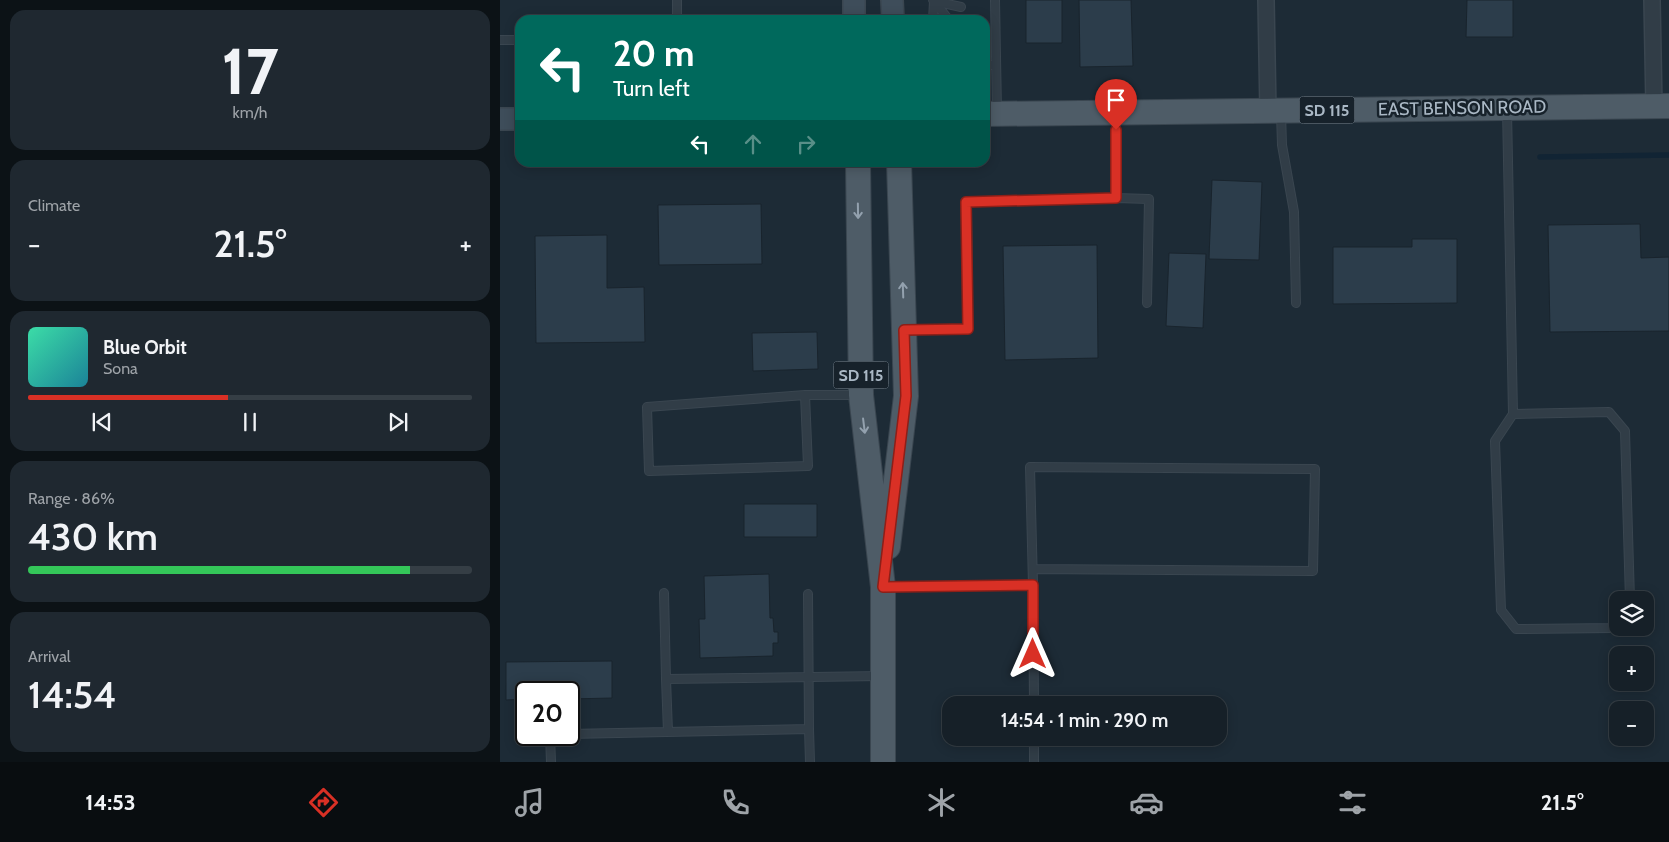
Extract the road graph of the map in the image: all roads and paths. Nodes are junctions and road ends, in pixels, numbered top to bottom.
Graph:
1 (677, 0) edge
2 (854, 0) edge
3 (892, 0) edge
4 (933, 0) edge
5 (995, 0) edge
6 (1266, 0) edge
7 (1652, 0) edge
8 (961, 8) dead end
9 (677, 15) edge
10 (854, 15) edge
11 (893, 15) edge
12 (933, 15) edge
13 (945, 15) edge
14 (500, 40) edge
15 (515, 40) edge
16 (990, 65) edge
17 (996, 65) junction
18 (1661, 106) edge
19 (1507, 108) junction
20 (1274, 112) junction
21 (1116, 113) junction
22 (991, 114) edge
23 (500, 119) edge
24 (515, 119) edge
25 (858, 167) edge
26 (899, 167) edge
27 (1116, 198) junction
28 (1147, 303) dead end
29 (1296, 303) dead end
30 (904, 330) junction
31 (805, 395) junction
32 (861, 395) junction
33 (1513, 414) junction
34 (1032, 569) junction
35 (1033, 585) junction
36 (883, 587) junction
37 (1630, 591) edge
38 (664, 593) dead end
39 (808, 594) dead end
40 (1609, 628) edge
41 (883, 676) junction
42 (809, 677) junction
43 (666, 678) junction
44 (1034, 696) edge
45 (809, 729) junction
46 (668, 732) junction
47 (580, 734) edge
48 (550, 746) edge
49 (1034, 746) edge
50 (551, 762) edge
51 (810, 762) edge
52 (883, 762) edge
53 (1034, 762) edge

1 - 9 lane
2 - 10 main road
3 - 11 main road
4 - 8 lane
4 - 12 lane
4 - 13 lane
5 - 17 lane
6 - 20 street
7 - 18 street
14 - 15 lane
16 - 17 lane
17 - 22 lane
18 - 19 main road, EAST BENSON ROAD / SD 115
19 - 20 main road, EAST BENSON ROAD / SD 115
19 - 33 lane
20 - 21 main road, EAST BENSON ROAD / SD 115
20 - 29 lane
21 - 22 main road, EAST BENSON ROAD / SD 115
21 - 27 lane
23 - 24 main road
25 -> 32 main road, SD 115
30 -> 26 main road, SD 115
27 - 28 lane
27 - 30 lane
30 - 36 main road, SD 115
31 - 31 lane
31 - 32 lane
32 -> 36 main road, SD 115
33 - 37 lane
33 - 40 lane
34 - 34 lane
34 - 35 lane
35 - 36 lane
35 - 44 lane
36 - 41 main road, SD 115
38 - 43 lane
39 - 42 lane
41 - 42 lane
41 - 52 main road, SD 115
42 - 43 lane
42 - 45 lane
43 - 46 lane
45 - 46 lane
45 - 51 lane
46 - 47 lane
48 - 50 lane
49 - 53 lane

